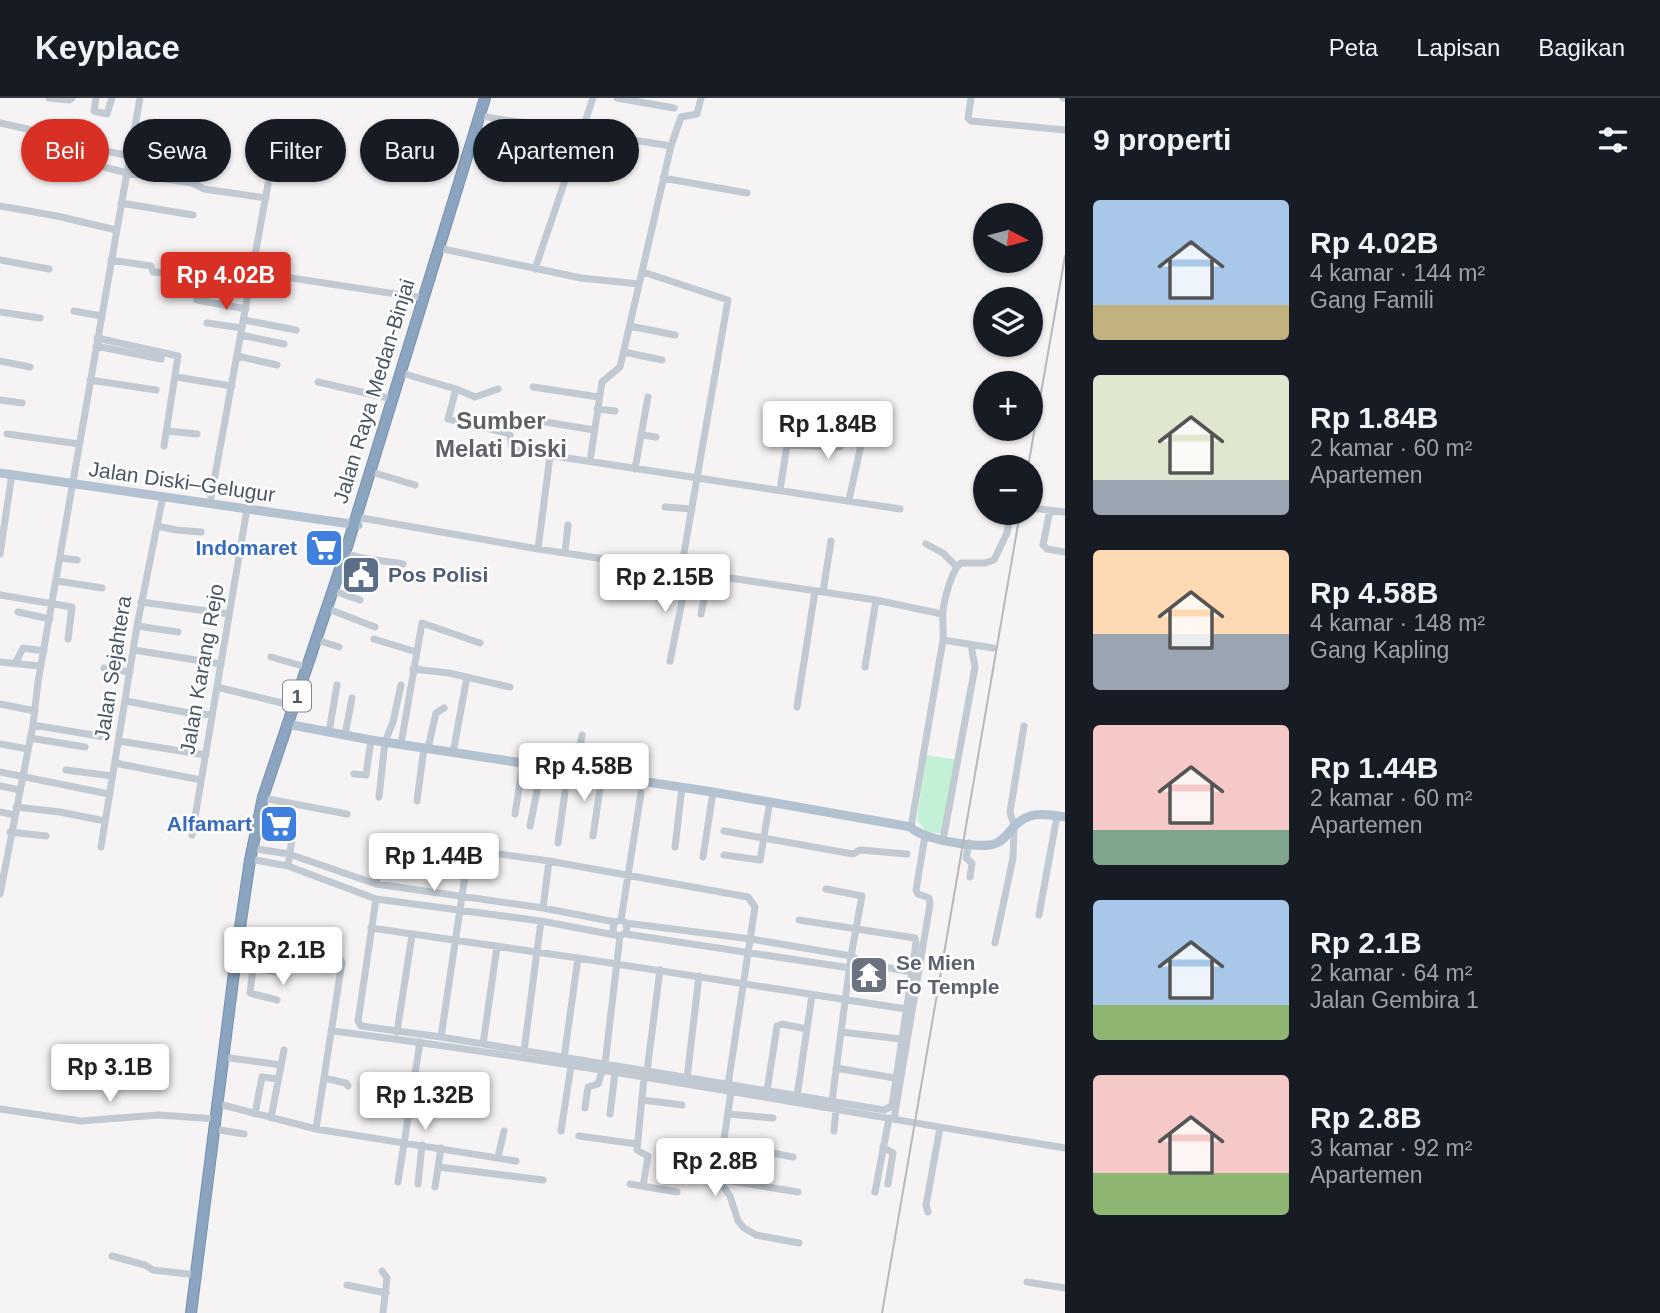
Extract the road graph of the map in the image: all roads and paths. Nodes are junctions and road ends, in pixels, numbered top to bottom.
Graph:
1 (49, 98) edge
2 (72, 98) edge
3 (96, 98) edge
4 (112, 98) edge
5 (140, 98) edge
6 (488, 98) edge
7 (593, 98) edge
8 (617, 98) edge
9 (701, 98) edge
10 (971, 98) edge
11 (674, 108) dead end
12 (482, 117) junction
13 (136, 119) edge
14 (493, 119) edge
15 (585, 119) edge
16 (0, 123) edge
17 (1065, 130) edge
18 (639, 141) edge
19 (671, 146) junction
20 (123, 155) edge
21 (663, 178) junction
22 (125, 182) edge
23 (185, 182) edge
24 (564, 182) edge
25 (268, 184) dead end
26 (747, 193) dead end
27 (266, 198) junction
28 (121, 203) junction
29 (0, 206) edge
30 (192, 215) dead end
31 (116, 230) junction
32 (443, 249) junction
33 (0, 260) edge
34 (111, 260) junction
35 (535, 269) junction
36 (49, 270) dead end
37 (252, 272) junction
38 (643, 272) junction
39 (192, 275) dead end
40 (211, 279) dead end
41 (639, 284) junction
42 (250, 286) junction
43 (422, 298) junction
44 (197, 300) dead end
45 (246, 309) junction
46 (74, 311) dead end
47 (0, 312) edge
48 (101, 316) junction
49 (40, 318) dead end
50 (207, 323) dead end
51 (630, 326) junction
52 (242, 328) junction
53 (296, 330) dead end
54 (675, 335) dead end
55 (97, 342) junction
56 (284, 344) dead end
57 (624, 352) junction
58 (237, 356) junction
59 (160, 359) dead end
60 (662, 360) dead end
61 (0, 361) edge
62 (277, 365) dead end
63 (30, 367) dead end
64 (405, 374) junction
65 (176, 377) junction
66 (90, 380) junction
67 (318, 382) dead end
68 (232, 386) junction
69 (533, 387) dead end
70 (456, 389) junction
71 (498, 389) dead end
72 (156, 390) dead end
73 (599, 397) junction
74 (648, 397) dead end
75 (0, 400) edge
76 (392, 400) junction
77 (22, 403) dead end
78 (869, 408) dead end
79 (597, 409) junction
80 (615, 411) dead end
81 (849, 416) dead end
82 (527, 419) dead end
83 (594, 430) junction
84 (166, 431) junction
85 (7, 434) dead end
86 (197, 434) dead end
87 (642, 435) junction
88 (656, 437) dead end
89 (79, 444) junction
90 (164, 446) dead end
91 (550, 456) junction
92 (590, 461) junction
93 (635, 469) junction
94 (0, 473) edge
95 (375, 473) junction
96 (12, 474) junction
97 (697, 477) junction
98 (72, 483) junction
99 (415, 485) dead end
100 (780, 490) junction
101 (163, 496) junction
102 (849, 500) junction
103 (210, 503) junction
104 (665, 507) dead end
105 (247, 509) junction
106 (692, 509) junction
107 (900, 509) dead end
108 (1043, 509) edge
109 (1050, 510) junction
110 (1065, 512) edge
111 (357, 521) junction
112 (1008, 525) edge
113 (157, 526) junction
114 (568, 526) dead end
115 (201, 532) dead end
116 (831, 541) dead end
117 (926, 544) dead end
118 (538, 549) junction
119 (240, 550) junction
120 (565, 552) junction
121 (1065, 552) edge
122 (0, 554) edge
123 (266, 554) dead end
124 (351, 555) junction
125 (60, 558) junction
126 (77, 561) dead end
127 (403, 564) dead end
128 (956, 566) junction
129 (684, 571) junction
130 (709, 575) junction
131 (57, 581) junction
132 (103, 588) dead end
133 (337, 592) junction
134 (819, 592) junction
135 (0, 595) edge
136 (360, 600) dead end
137 (876, 600) junction
138 (141, 602) junction
139 (51, 605) junction
140 (331, 610) junction
141 (18, 612) dead end
142 (229, 614) junction
143 (701, 614) dead end
144 (942, 614) junction
145 (50, 619) junction
146 (136, 626) junction
147 (375, 627) dead end
148 (178, 632) dead end
149 (68, 639) dead end
150 (374, 639) dead end
151 (320, 640) junction
152 (943, 640) junction
153 (480, 643) dead end
154 (971, 645) junction
155 (339, 647) dead end
156 (993, 648) dead end
157 (134, 650) junction
158 (44, 651) junction
159 (416, 652) junction
160 (271, 657) dead end
161 (670, 661) dead end
162 (0, 662) edge
163 (16, 662) junction
164 (221, 664) junction
165 (40, 666) junction
166 (306, 667) junction
167 (865, 667) dead end
168 (104, 668) dead end
169 (413, 669) junction
170 (130, 672) junction
171 (467, 677) junction
172 (337, 685) dead end
173 (401, 685) dead end
174 (217, 687) junction
175 (510, 687) dead end
176 (352, 698) dead end
177 (126, 701) junction
178 (282, 703) dead end
179 (0, 704) edge
180 (444, 708) dead end
181 (797, 708) dead end
182 (35, 711) junction
183 (212, 715) junction
184 (290, 724) junction
185 (33, 725) junction
186 (1024, 726) dead end
187 (329, 732) junction
188 (345, 735) junction
189 (582, 735) dead end
190 (105, 737) dead end
191 (30, 738) junction
192 (371, 740) junction
193 (119, 741) junction
194 (385, 742) junction
195 (0, 744) edge
196 (401, 744) junction
197 (85, 747) dead end
198 (426, 748) junction
199 (28, 749) junction
200 (453, 753) junction
201 (206, 755) junction
202 (115, 763) junction
203 (523, 763) junction
204 (542, 766) junction
205 (66, 770) dead end
206 (572, 770) junction
207 (0, 772) edge
208 (354, 774) dead end
209 (602, 775) junction
210 (21, 776) junction
211 (112, 776) junction
212 (201, 780) junction
213 (0, 786) edge
214 (682, 787) junction
215 (20, 790) junction
216 (713, 792) junction
217 (641, 793) dead end
218 (109, 794) junction
219 (379, 797) dead end
220 (189, 799) dead end
221 (268, 799) junction
222 (198, 800) junction
223 (417, 801) dead end
224 (770, 801) junction
225 (16, 811) junction
226 (0, 812) edge
227 (347, 814) dead end
228 (515, 814) dead end
229 (1061, 816) edge
230 (296, 818) dead end
231 (105, 821) junction
232 (530, 826) dead end
233 (1014, 826) junction
234 (911, 827) junction
235 (724, 831) dead end
236 (10, 832) junction
237 (192, 835) dead end
238 (593, 835) dead end
239 (46, 836) dead end
240 (925, 836) junction
241 (765, 838) junction
242 (943, 840) junction
243 (558, 843) dead end
244 (969, 843) junction
245 (101, 847) dead end
246 (675, 847) dead end
247 (469, 849) junction
248 (289, 854) junction
249 (907, 854) dead end
250 (256, 855) junction
251 (724, 855) dead end
252 (703, 857) dead end
253 (549, 862) junction
254 (3, 865) edge
255 (288, 866) junction
256 (627, 875) junction
257 (970, 877) dead end
258 (376, 884) junction
259 (826, 889) dead end
260 (0, 894) edge
261 (462, 896) junction
262 (376, 899) junction
263 (543, 908) junction
264 (459, 910) junction
265 (1039, 915) dead end
266 (799, 920) dead end
267 (541, 921) junction
268 (621, 922) junction
269 (371, 928) junction
270 (856, 929) junction
271 (412, 935) junction
272 (620, 935) junction
273 (455, 939) junction
274 (751, 939) junction
275 (244, 942) junction
276 (995, 943) dead end
277 (497, 947) junction
278 (537, 952) junction
279 (750, 953) junction
280 (851, 956) junction
281 (578, 958) junction
282 (616, 964) junction
283 (867, 964) junction
284 (247, 968) junction
285 (850, 968) junction
286 (326, 970) dead end
287 (660, 970) junction
288 (912, 972) junction
289 (699, 976) junction
290 (745, 984) junction
291 (812, 995) junction
292 (277, 1000) dead end
293 (845, 1000) junction
294 (906, 1009) junction
295 (807, 1029) junction
296 (333, 1031) junction
297 (397, 1032) junction
298 (841, 1032) junction
299 (441, 1037) junction
300 (901, 1039) junction
301 (420, 1042) junction
302 (483, 1044) junction
303 (284, 1050) dead end
304 (524, 1051) junction
305 (230, 1058) junction
306 (564, 1058) junction
307 (281, 1065) junction
308 (571, 1066) junction
309 (603, 1068) junction
310 (836, 1068) junction
311 (615, 1073) junction
312 (646, 1075) junction
313 (324, 1078) junction
314 (687, 1078) junction
315 (895, 1078) junction
316 (278, 1079) junction
317 (348, 1086) dead end
318 (730, 1089) junction
319 (767, 1091) junction
320 (797, 1096) junction
321 (642, 1100) junction
322 (223, 1105) junction
323 (682, 1105) dead end
324 (834, 1105) junction
325 (585, 1108) dead end
326 (0, 1109) edge
327 (255, 1114) junction
328 (610, 1114) dead end
329 (729, 1114) junction
330 (271, 1118) junction
331 (773, 1118) dead end
332 (891, 1118) junction
333 (218, 1125) junction
334 (940, 1128) junction
335 (316, 1129) junction
336 (504, 1131) dead end
337 (561, 1131) dead end
338 (834, 1131) dead end
339 (244, 1134) dead end
340 (579, 1136) dead end
341 (404, 1143) junction
342 (637, 1144) junction
343 (724, 1144) junction
344 (422, 1145) junction
345 (883, 1147) junction
346 (1065, 1148) edge
347 (441, 1149) junction
348 (498, 1157) junction
349 (793, 1157) dead end
350 (516, 1161) dead end
351 (439, 1167) junction
352 (543, 1180) dead end
353 (718, 1180) junction
354 (398, 1182) dead end
355 (418, 1184) dead end
356 (630, 1184) dead end
357 (888, 1184) dead end
358 (643, 1186) junction
359 (435, 1187) dead end
360 (677, 1192) dead end
361 (797, 1192) dead end
362 (875, 1192) dead end
363 (928, 1212) dead end
364 (799, 1243) dead end
365 (112, 1256) dead end
366 (382, 1271) dead end
367 (197, 1275) junction
368 (1027, 1282) dead end
369 (346, 1285) dead end
370 (1065, 1288) edge
371 (386, 1293) junction
372 (191, 1313) edge
373 (197, 1313) edge
374 (383, 1313) edge

1 - 2 street
3 - 4 street
5 - 13 street
6 - 12 highway, Jalan Raya Medan-Binjai / 1
7 - 15 street
8 - 11 street
9 - 19 street
10 - 17 street
12 - 14 street
12 - 32 highway, Jalan Raya Medan-Binjai / 1
12 - 43 highway, Jalan Raya Medan-Binjai / 1
16 - 20 street
18 - 19 street
19 - 21 street
21 - 26 street
21 - 38 street
22 - 28 street
23 - 27 street
24 - 35 street
25 - 27 street
27 - 37 street
28 - 30 street
28 - 31 street
29 - 31 street
31 - 34 street
32 - 35 street
32 - 64 highway, Jalan Raya Medan-Binjai / 1
33 - 36 street
34 - 39 street
34 - 48 street
35 - 41 street
37 - 42 street
37 - 43 street
38 - 41 street
38 - 97 street
40 - 42 street
41 - 51 street
42 - 45 street
43 - 76 highway, Jalan Raya Medan-Binjai / 1
44 - 45 street
45 - 52 street
46 - 48 street
47 - 49 street
48 - 55 street
50 - 52 street
51 - 54 street
51 - 57 street
52 - 53 street
52 - 56 street
52 - 58 street
55 - 59 street
55 - 65 street
55 - 66 street
57 - 60 street
57 - 73 street
58 - 62 street
58 - 68 street
61 - 63 street
64 - 70 street
64 - 95 highway, Jalan Raya Medan-Binjai / 1
65 - 68 street
65 - 84 street
66 - 72 street
66 - 89 street
67 - 76 street
68 - 103 street
69 - 73 street
70 - 71 street
70 - 91 street
73 - 79 street
74 - 87 street
75 - 77 street
76 - 111 highway, Jalan Raya Medan-Binjai / 1
78 - 102 street
79 - 80 street
79 - 83 street
81 - 100 street
82 - 83 street
83 - 92 street
84 - 86 street
84 - 90 street
85 - 89 street
87 - 88 street
87 - 93 street
89 - 98 street
91 - 92 street
91 - 118 street
92 - 93 street
93 - 97 street
94 - 96 main road, Jalan Diski–Gelugur
95 - 99 street
95 - 111 highway, Jalan Raya Medan-Binjai / 1
96 - 98 main road, Jalan Diski–Gelugur
96 - 122 street
97 - 100 street
97 - 106 street
98 - 101 main road, Jalan Diski–Gelugur
98 - 125 street
100 - 102 street
101 - 103 main road, Jalan Diski–Gelugur
101 - 113 street, Jalan Sejahtera
102 - 107 street
103 - 105 main road, Jalan Diski–Gelugur
104 - 106 street
105 - 111 main road, Jalan Diski–Gelugur
105 - 119 street, Jalan Karang Rejo
106 - 129 street
108 - 109 street
109 - 110 street
109 - 121 street
111 - 118 street
111 - 124 highway, Jalan Raya Medan-Binjai / 1
111 - 166 highway, Jalan Raya Medan-Binjai / 1
112 - 128 street
113 - 115 street
113 - 138 street, Jalan Sejahtera
114 - 120 street
116 - 134 street
117 - 128 street
118 - 120 street
119 - 123 street
119 - 142 street, Jalan Karang Rejo
120 - 129 street
124 - 127 street
124 - 133 highway, Jalan Raya Medan-Binjai / 1
125 - 126 street
125 - 131 street
128 - 144 street
129 - 130 street
129 - 161 street
130 - 134 street
130 - 143 street
131 - 132 street
131 - 139 street
133 - 136 street
133 - 140 highway, Jalan Raya Medan-Binjai / 1
134 - 137 street
134 - 181 street
135 - 139 street
137 - 144 street
137 - 167 street
138 - 142 street
138 - 146 street, Jalan Sejahtera
139 - 145 street
139 - 149 street
140 - 147 street
140 - 151 highway, Jalan Raya Medan-Binjai / 1
141 - 145 street
142 - 164 street, Jalan Karang Rejo
144 - 152 street
145 - 158 street
146 - 148 street
146 - 157 street, Jalan Sejahtera
150 - 159 street
151 - 155 street
151 - 184 highway, Jalan Raya Medan-Binjai / 1
152 - 154 street
152 - 234 street
153 - 159 street
154 - 156 street
154 - 242 street
157 - 164 street
157 - 170 street, Jalan Sejahtera
158 - 163 street
158 - 165 street
159 - 169 street
160 - 166 street
162 - 163 street
163 - 165 street
164 - 174 street, Jalan Karang Rejo
165 - 182 street
166 - 184 highway, Jalan Raya Medan-Binjai / 1
168 - 170 street
169 - 171 street
169 - 196 street
170 - 177 street, Jalan Sejahtera
171 - 175 street
171 - 200 street
172 - 187 street
173 - 194 street
174 - 178 street
174 - 183 street, Jalan Karang Rejo
176 - 188 street
177 - 183 street
177 - 193 street, Jalan Sejahtera
179 - 182 street
180 - 198 street
182 - 185 street
183 - 201 street, Jalan Karang Rejo
184 - 187 main road
184 - 221 highway, Jalan Raya Medan-Binjai / 1
184 - 333 highway, Jalan Raya Medan-Binjai / 1
185 - 190 street
185 - 191 street
186 - 233 street
187 - 188 main road
188 - 192 main road
189 - 206 street
191 - 197 street
191 - 199 street
192 - 194 main road
192 - 208 street
193 - 201 street
193 - 202 street, Jalan Sejahtera
194 - 196 main road
194 - 219 street
195 - 199 street
196 - 198 main road
198 - 200 main road
198 - 223 street
199 - 210 street
200 - 203 main road
201 - 212 street, Jalan Karang Rejo
202 - 211 street, Jalan Sejahtera
202 - 212 street
203 - 204 main road
203 - 228 street
204 - 206 main road
204 - 232 street
205 - 211 street
206 - 209 main road
206 - 243 street
207 - 210 street
209 - 214 main road
209 - 238 street
210 - 215 street
210 - 218 street
211 - 218 street, Jalan Sejahtera
212 - 222 street, Jalan Karang Rejo
213 - 215 street
214 - 216 main road
214 - 246 street
215 - 225 street
216 - 224 main road
216 - 252 street
217 - 256 street
218 - 231 street, Jalan Sejahtera
220 - 222 street
221 - 227 street
221 - 250 highway, Jalan Raya Medan-Binjai / 1
222 - 237 street, Jalan Karang Rejo
224 - 234 main road
224 - 241 street
225 - 226 street
225 - 231 street
225 - 236 street
229 - 233 main road
229 - 265 street
230 - 248 street
231 - 245 street, Jalan Sejahtera
233 - 244 main road
233 - 276 street
234 - 240 main road
235 - 241 street
236 - 239 street
236 - 254 street
240 - 242 main road
240 - 332 street
241 - 249 street
241 - 251 street
242 - 244 main road
244 - 257 street
247 - 253 street
247 - 258 street
247 - 261 street
248 - 250 street
248 - 255 street
248 - 258 street
250 - 255 street
250 - 275 highway, Jalan Raya Medan-Binjai / 1
253 - 256 street
253 - 263 street
254 - 260 street
255 - 262 street
256 - 268 street
256 - 274 street
258 - 261 street
259 - 270 street
261 - 263 street
261 - 264 street
262 - 264 street
262 - 269 street
263 - 268 street
264 - 267 street
264 - 273 street
266 - 270 street
267 - 272 street
267 - 278 street
268 - 272 street
268 - 272 street
268 - 274 street
269 - 271 street
269 - 297 street
270 - 280 street
270 - 288 street
271 - 273 street
271 - 297 street
272 - 279 street
272 - 282 street
273 - 277 street
273 - 299 street
274 - 279 street
274 - 280 street
275 - 284 highway, Jalan Raya Medan-Binjai / 1
275 - 296 street
277 - 278 street
277 - 302 street
278 - 281 street
278 - 304 street
279 - 285 street
279 - 290 street
280 - 283 street
280 - 285 street
281 - 282 street
281 - 306 street
282 - 287 street
282 - 309 street
283 - 285 street
283 - 288 street
284 - 286 street
284 - 292 street
284 - 305 highway, Jalan Raya Medan-Binjai / 1
285 - 293 street
287 - 289 street
287 - 312 street
288 - 294 street
289 - 290 street
289 - 314 street
290 - 291 street
290 - 318 street
291 - 293 street
291 - 295 street
293 - 294 street
293 - 298 street
294 - 300 street
295 - 319 street
295 - 320 street
296 - 301 street
296 - 313 street
297 - 299 street
298 - 300 street
298 - 310 street
299 - 302 street
300 - 315 street
301 - 308 street
301 - 341 street
302 - 304 street
303 - 307 street
304 - 306 street
305 - 307 street
305 - 322 highway, Jalan Raya Medan-Binjai / 1
306 - 309 street
307 - 316 street
308 - 309 street
308 - 337 street
309 - 311 street
309 - 312 street
309 - 325 street
310 - 315 street
310 - 324 street
311 - 312 street
311 - 328 street
312 - 314 street
312 - 318 street
312 - 321 street
313 - 317 street
313 - 335 street
314 - 318 street
315 - 324 street
316 - 327 street
316 - 330 street
318 - 319 street
318 - 324 street
318 - 329 street
319 - 320 street
320 - 324 street
321 - 323 street
321 - 342 street
322 - 327 street
322 - 333 highway, Jalan Raya Medan-Binjai / 1
324 - 332 street
324 - 338 street
326 - 333 street
327 - 330 street
329 - 331 street
329 - 343 street
330 - 335 street
332 - 334 street
332 - 345 street
333 - 339 street
333 - 367 highway, Jalan Raya Medan-Binjai / 1
333 - 373 highway, Jalan Raya Medan-Binjai / 1
334 - 346 street
334 - 363 street
335 - 341 street
336 - 348 street
340 - 342 street
341 - 344 street
341 - 354 street
342 - 358 street
343 - 349 street
343 - 353 street
344 - 347 street
344 - 355 street
345 - 357 street
345 - 362 street
347 - 348 street
347 - 351 street
348 - 350 street
351 - 352 street
351 - 359 street
353 - 361 street
353 - 364 street
356 - 358 street
358 - 360 street
365 - 367 street
366 - 371 street
367 - 372 highway, Jalan Raya Medan-Binjai / 1
368 - 370 street
369 - 371 street
371 - 374 street

